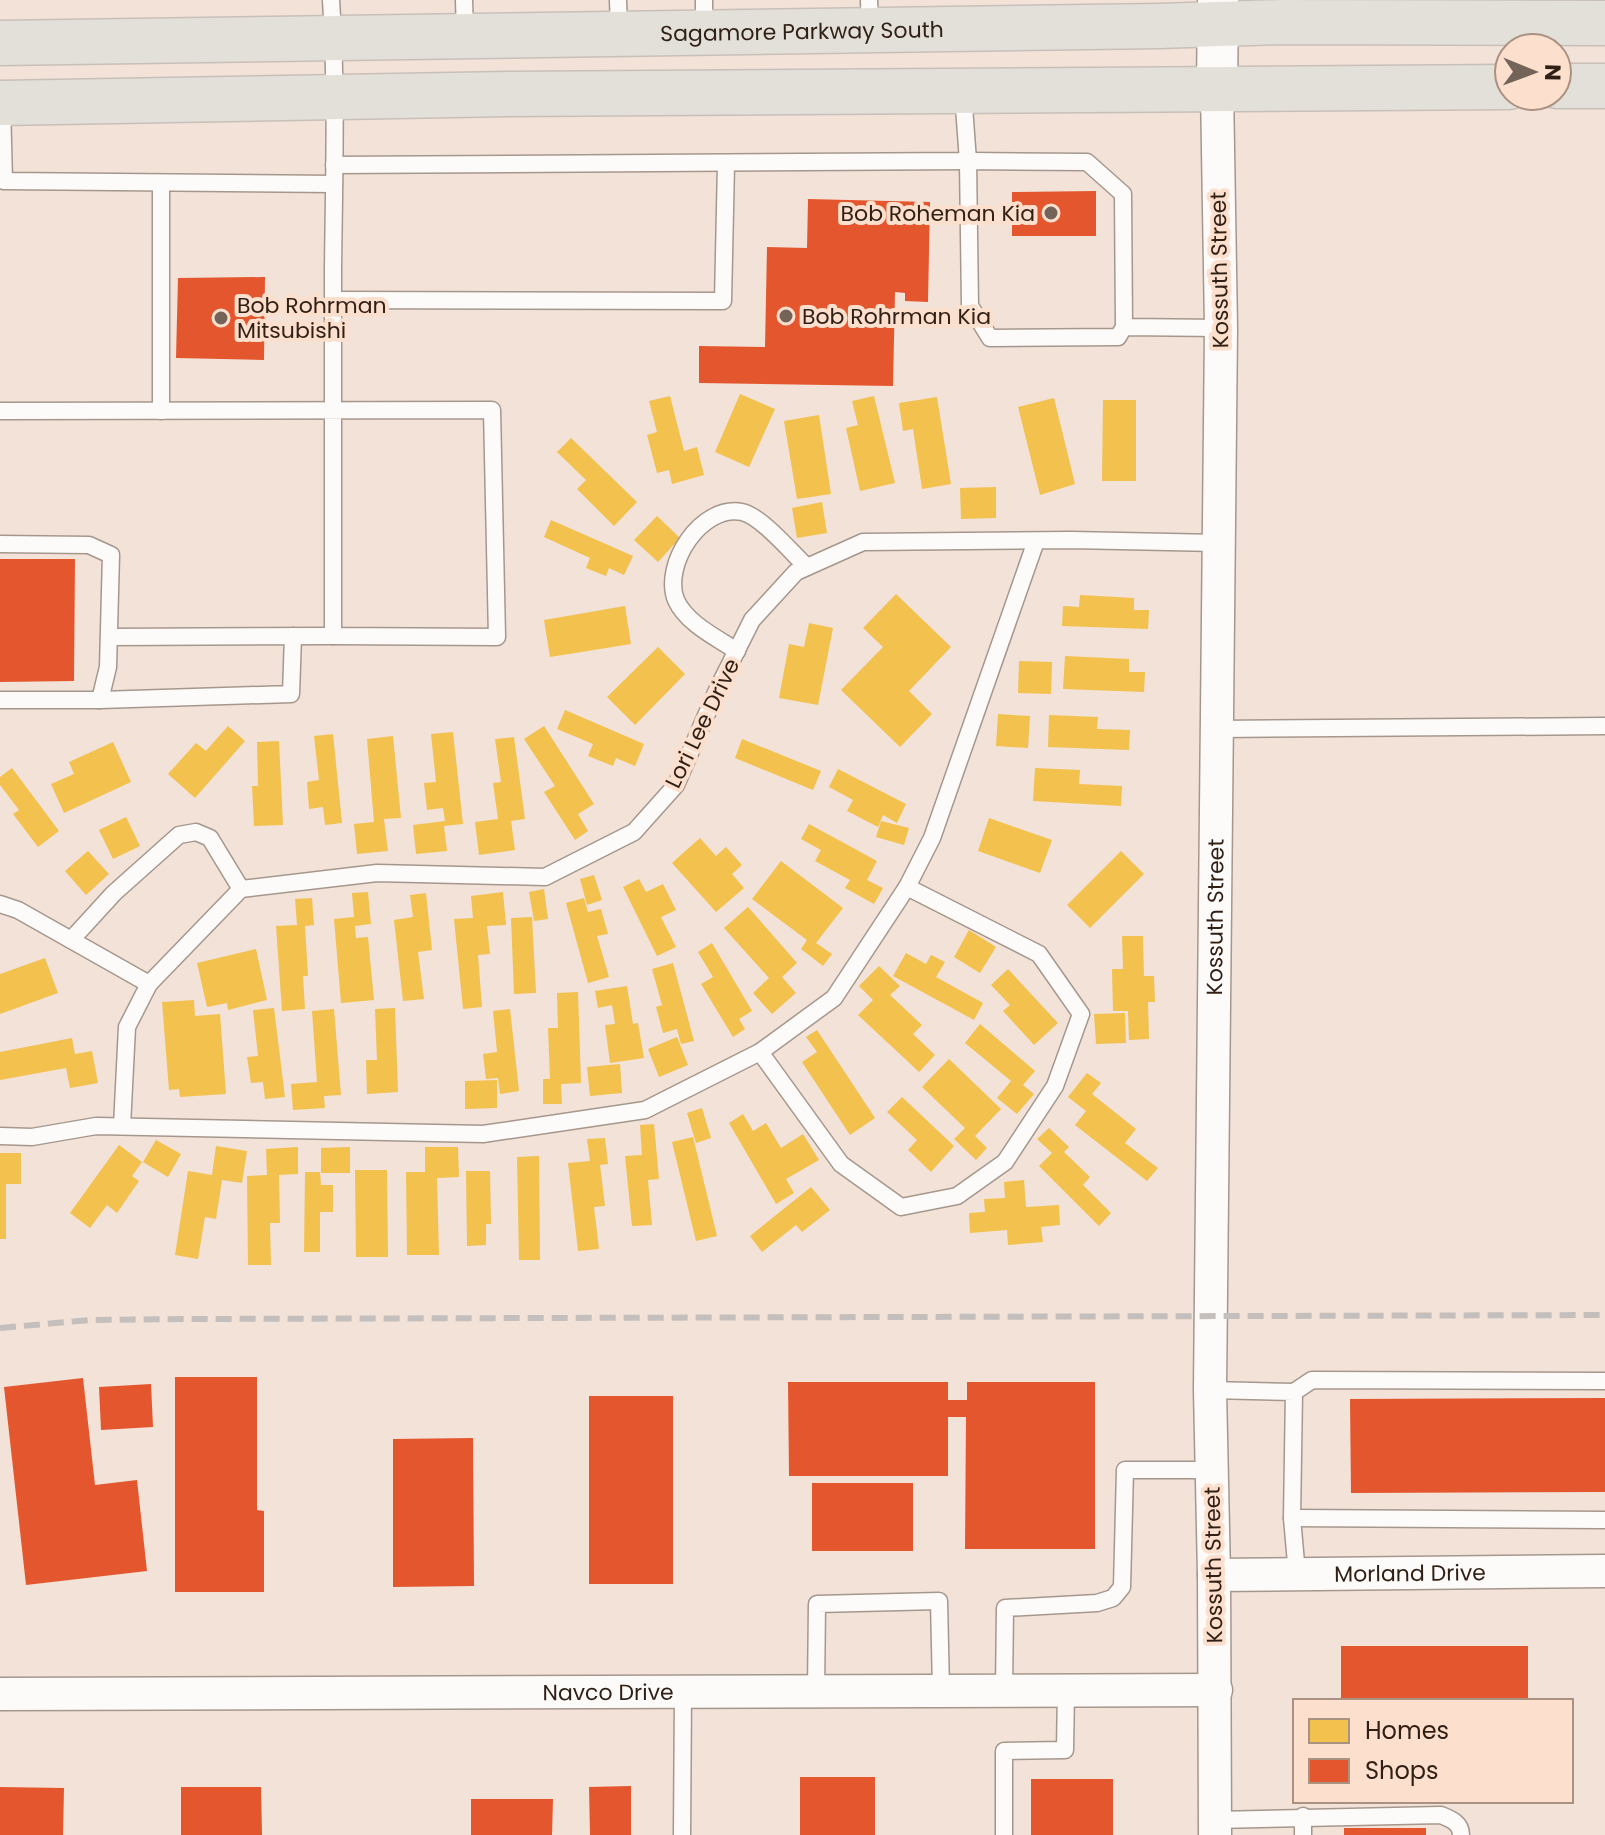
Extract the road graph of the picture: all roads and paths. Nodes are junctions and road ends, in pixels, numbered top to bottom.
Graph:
1 (1218, 11) edge
2 (870, 15) edge
3 (704, 16) edge
4 (619, 17) edge
5 (464, 18) edge
6 (332, 19) edge
7 (1577, 19) edge
8 (0, 43) edge
9 (1573, 86) edge
10 (1605, 86) edge
11 (1493, 87) edge
12 (1217, 89) junction
13 (962, 91) junction
14 (334, 97) junction
15 (1, 103) edge
16 (968, 161) junction
17 (726, 164) junction
18 (334, 165) junction
19 (2, 181) edge
20 (161, 183) junction
21 (334, 184) junction
22 (333, 300) junction
23 (1124, 327) junction
24 (1221, 328) junction
25 (0, 411) edge
26 (161, 411) junction
27 (333, 411) junction
28 (1036, 541) junction
29 (1218, 543) junction
30 (0, 544) edge
31 (807, 567) junction
32 (293, 636) junction
33 (333, 636) junction
34 (109, 637) junction
35 (737, 651) junction
36 (0, 700) edge
37 (100, 700) junction
38 (1605, 726) edge
39 (1217, 729) junction
40 (907, 887) junction
41 (241, 889) junction
42 (0, 904) edge
43 (71, 940) junction
44 (149, 984) junction
45 (760, 1052) junction
46 (122, 1126) junction
47 (0, 1136) edge
48 (1605, 1381) edge
49 (1210, 1390) junction
50 (1294, 1392) junction
51 (1211, 1470) junction
52 (1292, 1518) junction
53 (1605, 1520) edge
54 (1605, 1571) edge
55 (1297, 1574) junction
56 (1214, 1575) junction
57 (941, 1690) junction
58 (1004, 1690) junction
59 (1066, 1690) junction
60 (1216, 1690) junction
61 (683, 1691) junction
62 (816, 1691) junction
63 (0, 1694) edge
64 (1303, 1816) junction
65 (1215, 1827) edge
66 (682, 1835) edge
67 (1004, 1835) edge
68 (1303, 1835) edge
69 (1461, 1835) edge

1 - 2 main road, Sagamore Parkway South
1 - 7 main road, Sagamore Parkway South
1 - 12 street, Kossuth Street
2 - 3 main road, Sagamore Parkway South
3 - 4 main road, Sagamore Parkway South
4 - 5 main road, Sagamore Parkway South
5 - 6 main road, Sagamore Parkway South
6 - 8 main road, Sagamore Parkway South
6 - 14 lane
9 - 10 main road
11 - 12 main road
12 - 13 main road
12 - 24 street, Kossuth Street
13 - 14 main road
13 - 16 lane
14 - 15 main road
14 - 18 lane
15 - 19 lane
16 - 17 lane
16 - 23 lane
16 - 23 lane
17 - 18 lane
17 - 22 lane
18 - 21 lane
19 - 20 lane
20 - 21 lane
20 - 26 lane
21 - 22 lane
22 - 27 lane
23 - 24 lane
24 - 29 street, Kossuth Street
25 - 26 lane
26 - 27 lane
27 - 33 lane
27 - 33 lane
28 - 29 lane, Lori Lee Drive
28 - 31 lane, Lori Lee Drive
28 - 40 lane
29 - 39 street, Kossuth Street
30 - 34 lane
31 - 35 lane, Lori Lee Drive
31 - 35 lane
32 - 33 lane
32 - 34 lane
32 - 37 lane
34 - 37 lane
35 - 41 lane, Lori Lee Drive
36 - 37 lane
38 - 39 lane
39 - 49 street, Kossuth Street
40 - 45 lane
40 - 45 lane
41 - 43 lane
41 - 44 lane
42 - 43 lane
43 - 44 lane
44 - 46 lane
45 - 46 lane
46 - 47 lane
48 - 50 lane
49 - 50 lane
49 - 51 street, Kossuth Street
50 - 52 lane
51 - 56 street, Kossuth Street
51 - 58 lane
52 - 53 lane
52 - 55 lane
54 - 55 street, Morland Drive
55 - 56 street, Morland Drive
56 - 60 street, Kossuth Street
57 - 58 street, Navco Drive
57 - 62 street, Navco Drive
57 - 62 lane
58 - 59 street, Navco Drive
59 - 60 street, Navco Drive
59 - 67 lane
60 - 65 street, Kossuth Street
61 - 62 street, Navco Drive
61 - 63 street, Navco Drive
61 - 66 lane
64 - 65 lane
64 - 68 lane
64 - 69 lane

